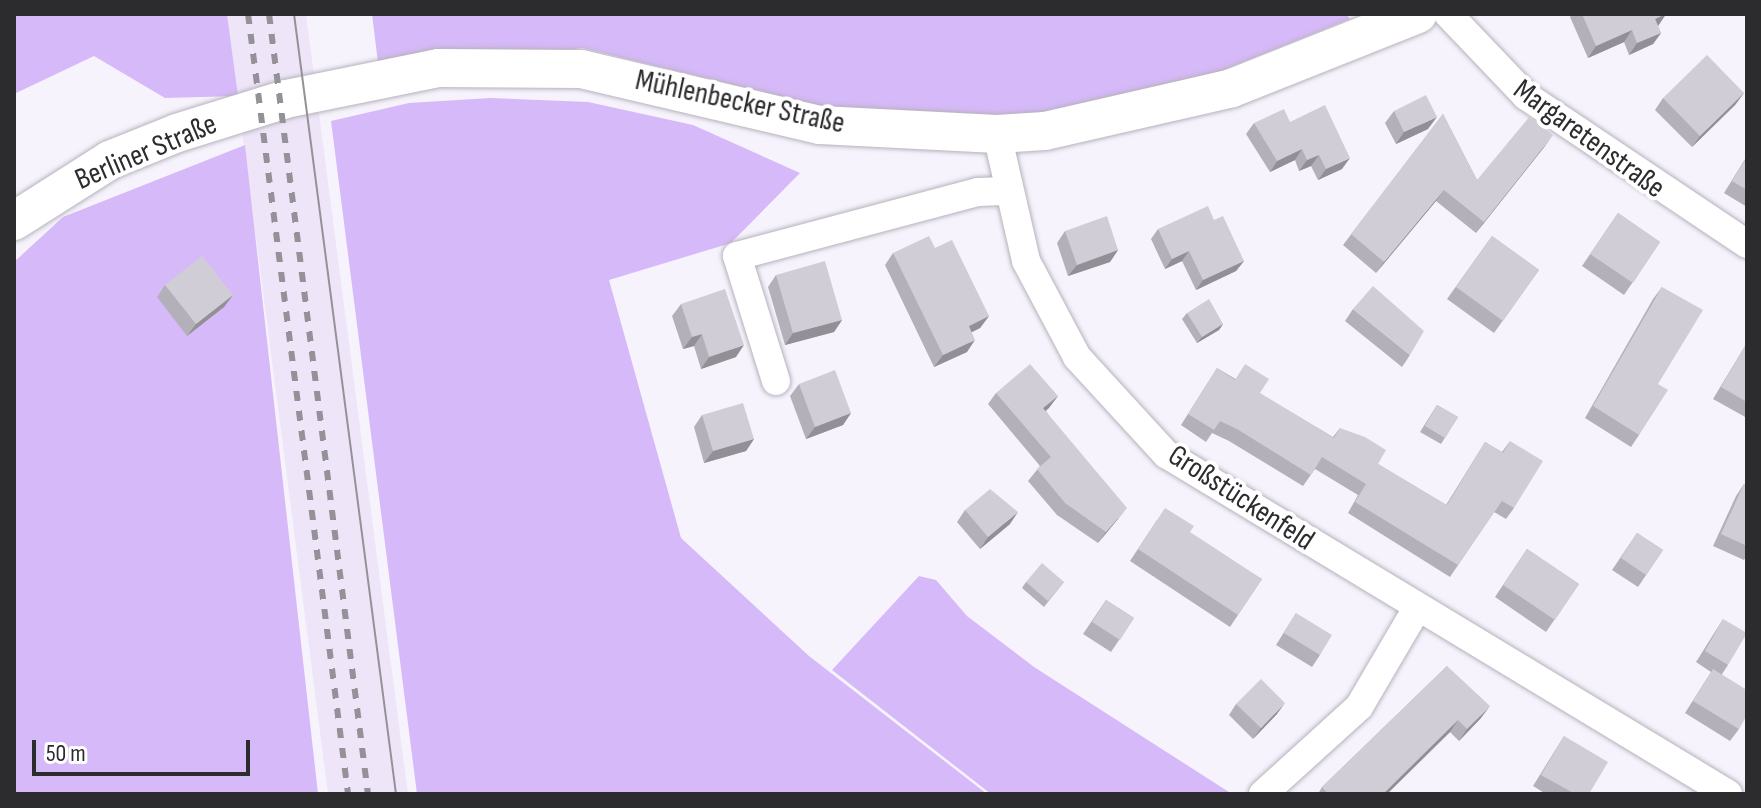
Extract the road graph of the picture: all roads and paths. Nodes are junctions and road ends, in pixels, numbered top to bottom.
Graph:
1 (1418, 14) edge
2 (1448, 14) edge
3 (286, 99) joint
4 (997, 134) junction
5 (1005, 191) junction
6 (14, 221) edge
7 (1747, 244) edge
8 (776, 381) dead end
9 (1417, 608) junction
10 (1263, 794) edge
11 (1728, 794) edge

1 - 4 main road, Mühlenbecker Straße
2 - 7 street, Margaretenstraße
3 - 4 main road, Mühlenbecker Straße
3 - 6 main road, Berliner Straße
4 - 5 street, Großstückenfeld
5 - 8 street
5 - 9 street, Großstückenfeld
9 - 10 street
9 - 11 street, Großstückenfeld

